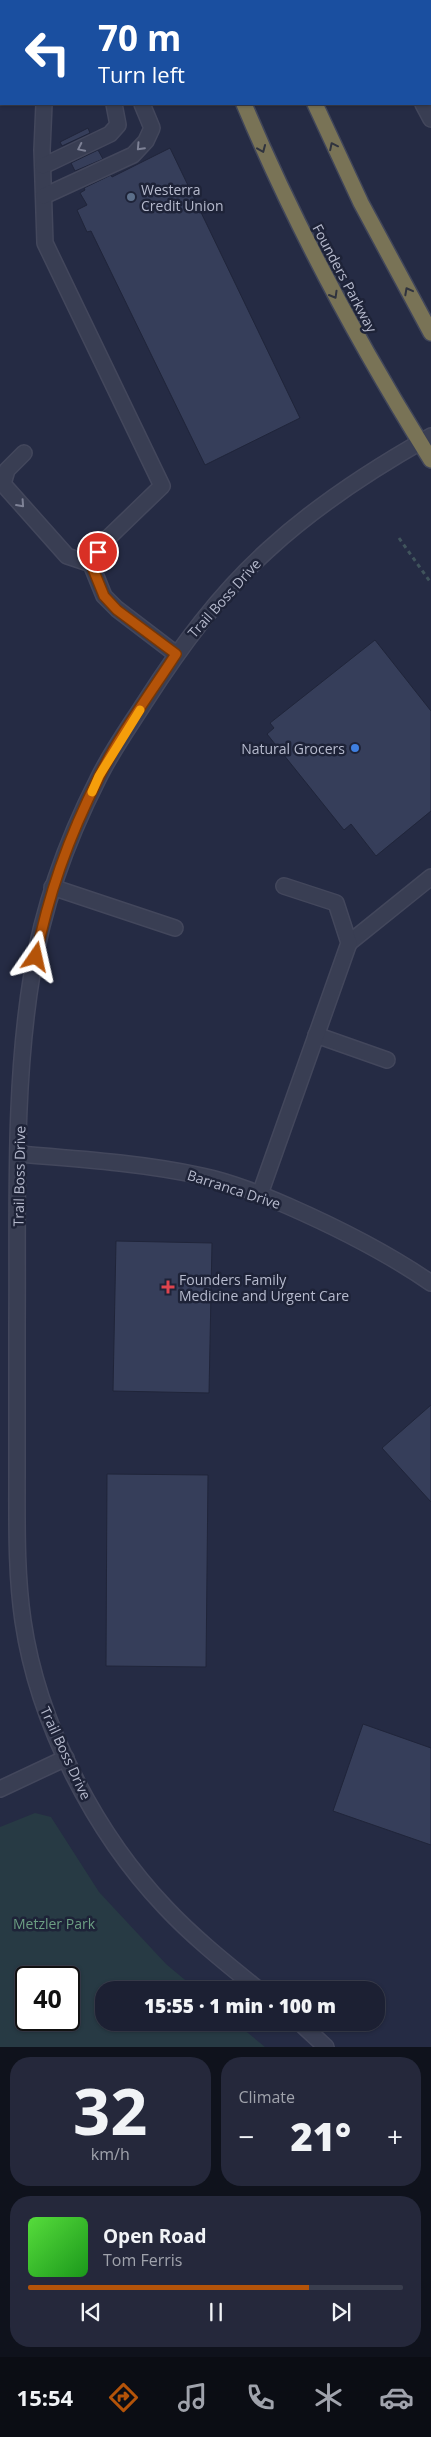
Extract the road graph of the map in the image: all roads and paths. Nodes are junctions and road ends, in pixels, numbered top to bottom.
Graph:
1 (44, 105) edge
2 (114, 105) edge
3 (142, 105) edge
4 (244, 105) edge
5 (315, 105) edge
6 (424, 105) edge
7 (431, 119) edge
8 (43, 166) junction
9 (44, 196) junction
10 (431, 334) edge
11 (425, 439) edge
12 (24, 453) dead end
13 (431, 460) edge
14 (400, 538) dead end
15 (91, 564) junction
16 (431, 583) edge
17 (176, 654) junction
18 (431, 877) edge
19 (284, 886) dead end
20 (52, 887) junction
21 (175, 928) dead end
22 (349, 943) junction
23 (316, 1035) junction
24 (388, 1060) dead end
25 (18, 1154) junction
26 (260, 1194) junction
27 (431, 1283) edge
28 (66, 1758) junction
29 (0, 1789) edge
30 (248, 1981) edge
31 (309, 2031) edge
32 (326, 2047) edge

1 - 8 street
2 -> 8 street
3 -> 9 street
4 -> 11 highway, Founders Parkway
10 -> 5 highway
6 - 7 street
8 - 9 street
9 - 15 street
11 - 13 highway, Founders Parkway
11 - 17 street, Trail Boss Drive
12 -> 15 street
14 - 16 path
15 - 17 street
17 - 20 street, Trail Boss Drive
18 - 22 street
19 - 22 street
20 - 21 street
20 - 25 street, Trail Boss Drive
22 - 23 street
23 - 24 street
23 - 26 street
25 - 26 street, Barranca Drive
25 - 28 street, Trail Boss Drive
26 - 27 street, Barranca Drive
28 - 29 street
28 - 30 street, Trail Boss Drive
31 - 32 street

